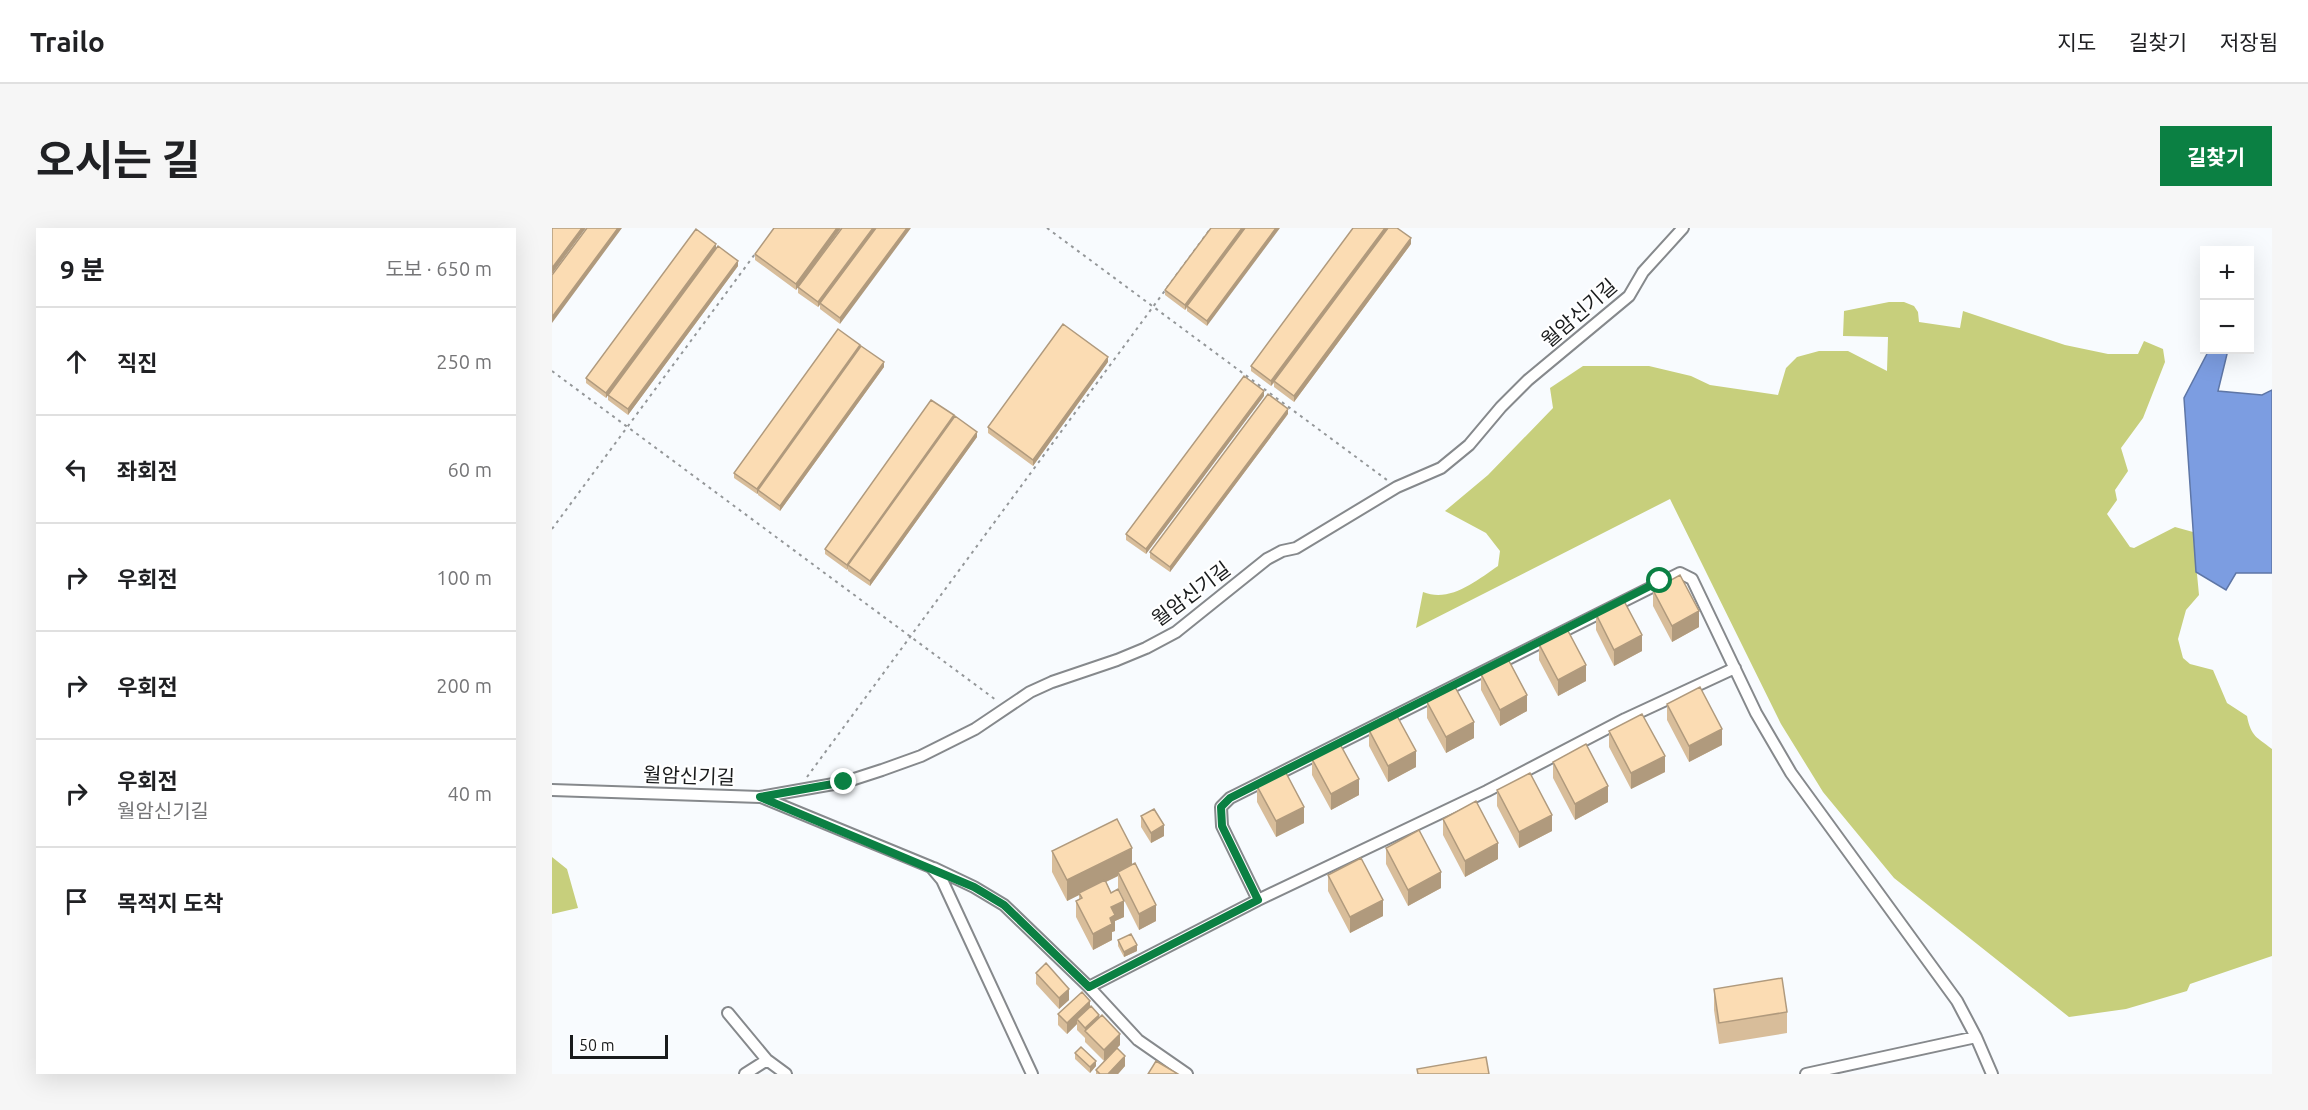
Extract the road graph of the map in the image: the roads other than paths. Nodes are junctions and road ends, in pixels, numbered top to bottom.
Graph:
1 (1683, 228) edge
2 (1735, 668) junction
3 (552, 790) edge
4 (760, 797) junction
5 (931, 867) junction
6 (1258, 900) junction
7 (1089, 987) junction
8 (728, 1013) dead end
9 (1976, 1037) junction
10 (767, 1060) junction
11 (744, 1074) edge
12 (786, 1074) edge
13 (1032, 1074) edge
14 (1187, 1074) edge
15 (1806, 1074) edge
16 (1992, 1074) edge

1 - 4 street, 월암신기길
2 - 6 street
2 - 6 street
2 - 9 street
3 - 4 street, 월암신기길
4 - 5 street
5 - 7 street
5 - 13 street
6 - 7 street
7 - 14 street
8 - 10 street
9 - 15 street
9 - 16 street
10 - 11 street
10 - 12 street

